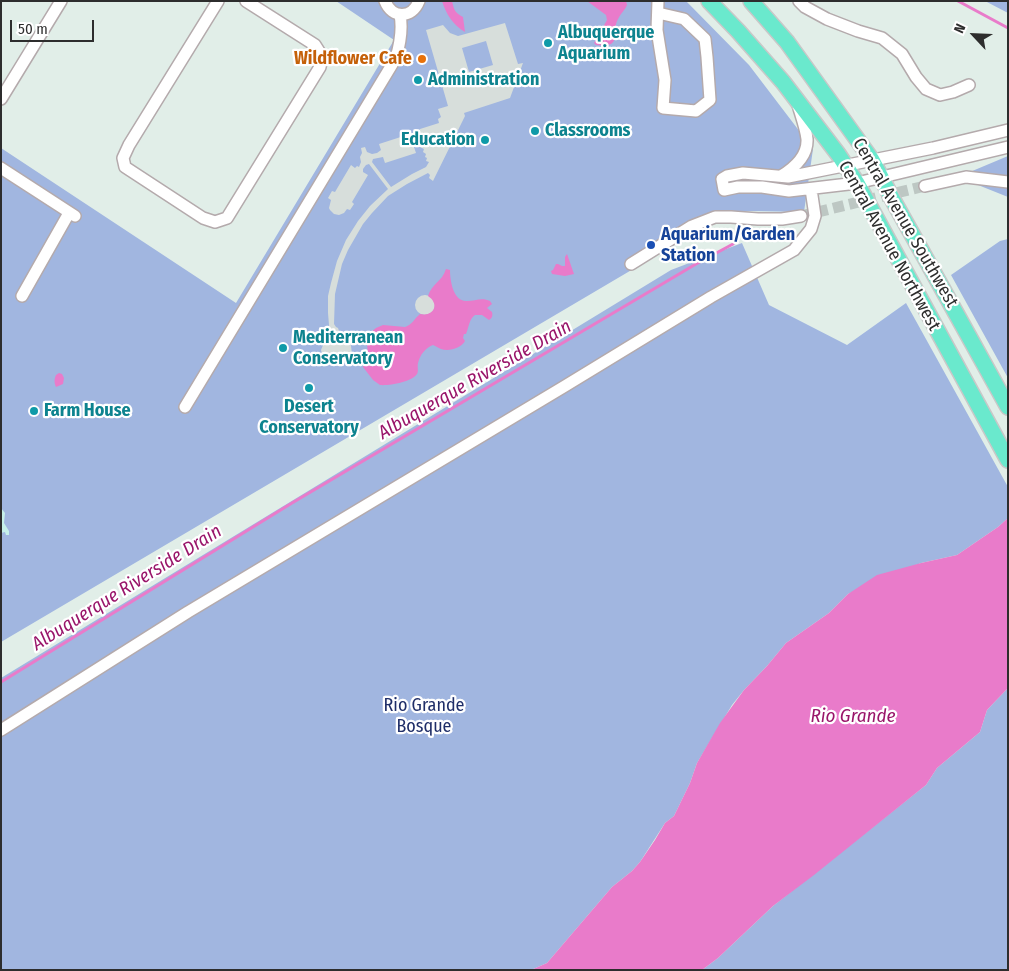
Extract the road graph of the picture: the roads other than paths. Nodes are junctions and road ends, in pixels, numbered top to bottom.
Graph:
1 (61, 1) edge
2 (218, 1) edge
3 (246, 1) edge
4 (385, 1) edge
5 (419, 1) edge
6 (709, 1) edge
7 (751, 1) edge
8 (799, 1) edge
9 (658, 7) edge
10 (400, 15) junction
11 (969, 85) dead end
12 (1, 100) edge
13 (797, 101) junction
14 (1008, 130) edge
15 (1008, 147) edge
16 (872, 160) junction
17 (846, 165) junction
18 (1, 168) edge
19 (781, 176) junction
20 (881, 177) junction
21 (1008, 182) edge
22 (857, 183) junction
23 (924, 186) tunnel mouth
24 (811, 189) junction
25 (801, 216) tunnel mouth
26 (631, 264) dead end
27 (22, 296) dead end
28 (184, 406) dead end
29 (1008, 407) edge
30 (1008, 460) edge
31 (1, 730) edge

1 - 12 street
2 - 3 street
4 - 10 street
5 - 10 street
6 - 13 main road, Central Avenue Northwest
7 - 16 main road, Central Avenue Southwest
8 - 11 street
9 - 9 street
10 - 28 street
13 - 17 main road, Central Avenue Northwest
13 - 19 street
14 - 16 street
15 - 20 street
16 - 17 street
16 - 20 main road, Central Avenue Southwest
17 - 19 street
17 - 22 main road, Central Avenue Northwest
18 - 27 street
19 - 24 street
20 - 22 street
20 - 29 main road, Central Avenue Southwest
21 - 23 street
22 - 24 street
22 - 30 main road, Central Avenue Northwest
24 - 31 street
25 - 26 street

